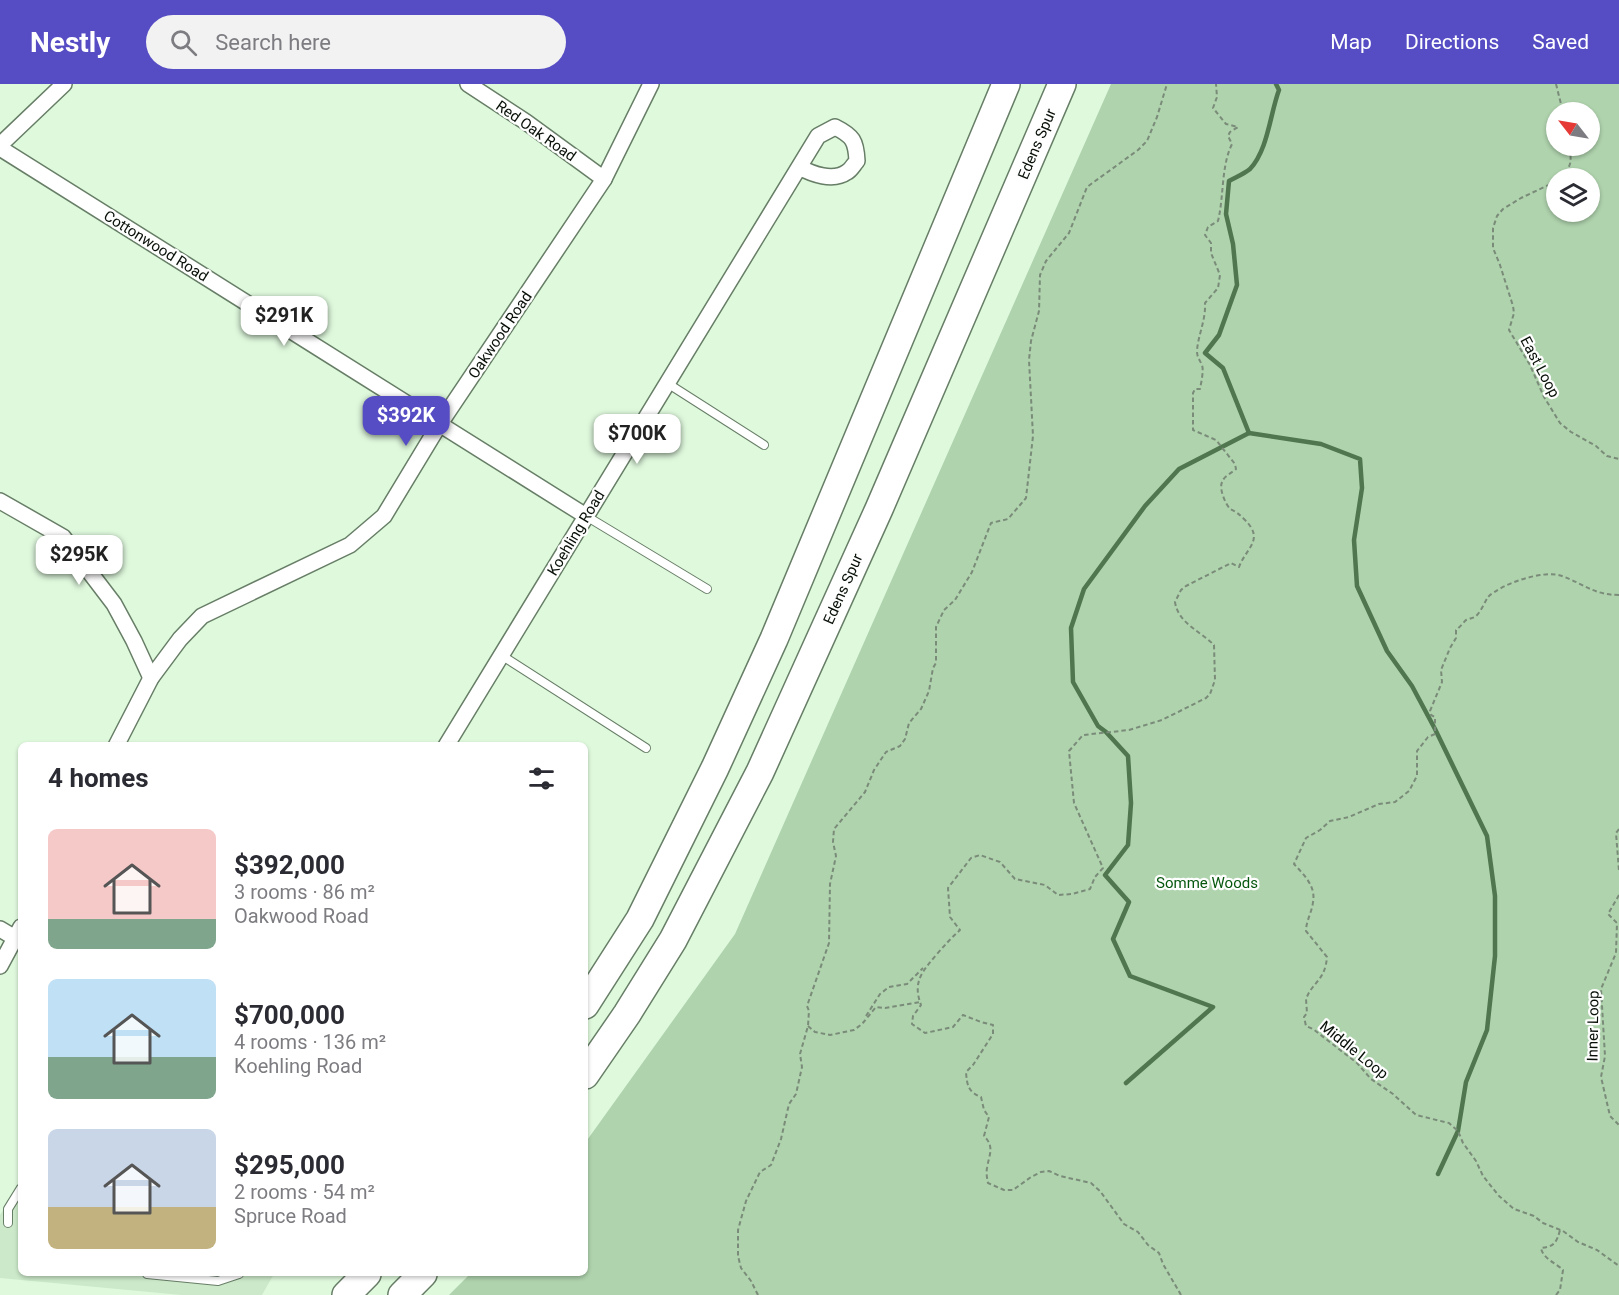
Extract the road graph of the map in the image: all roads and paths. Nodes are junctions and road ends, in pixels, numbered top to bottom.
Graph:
1 (64, 84) edge
2 (468, 84) edge
3 (651, 84) edge
4 (1006, 84) edge
5 (1062, 84) edge
6 (1167, 84) edge
7 (1216, 84) edge
8 (1556, 84) edge
9 (1560, 102) edge
10 (0, 146) edge
11 (799, 167) dead end
12 (604, 179) junction
13 (1546, 186) edge
14 (667, 383) junction
15 (439, 425) junction
16 (764, 445) dead end
17 (1619, 459) edge
18 (0, 501) edge
19 (586, 516) junction
20 (707, 589) dead end
21 (1619, 595) edge
22 (501, 655) junction
23 (151, 678) junction
24 (118, 742) edge
25 (448, 742) edge
26 (646, 748) dead end
27 (1619, 828) edge
28 (1619, 871) edge
29 (1619, 895) edge
30 (0, 930) edge
31 (18, 932) edge
32 (0, 966) edge
33 (923, 968) junction
34 (588, 1000) edge
35 (920, 1002) junction
36 (862, 1024) junction
37 (808, 1026) junction
38 (588, 1071) edge
39 (1619, 1125) edge
40 (18, 1193) edge
41 (8, 1223) dead end
42 (1560, 1230) junction
43 (1619, 1266) edge
44 (167, 1276) edge
45 (233, 1276) edge
46 (366, 1276) edge
47 (421, 1276) edge
48 (346, 1295) edge
49 (402, 1295) edge
50 (758, 1295) edge
51 (1181, 1295) edge
52 (1556, 1295) edge

1 - 10 street
2 - 12 street, Red Oak Road
3 - 12 street, Oakwood Road
4 - 34 highway
5 - 38 highway, Edens Spur
6 - 37 path
7 - 33 path
8 - 9 path
10 - 15 street, Cottonwood Road
11 - 14 street, Koehling Road
12 - 15 street, Oakwood Road
13 - 17 path, East Loop
14 - 16 lane
14 - 19 street, Koehling Road
15 - 19 street, Cottonwood Road
15 - 23 street, Oakwood Road
18 - 23 street
19 - 20 lane
19 - 22 street, Koehling Road
21 - 42 path, Middle Loop
22 - 25 street, Koehling Road
22 - 26 lane
23 - 24 street, Oakwood Road
27 - 28 path
29 - 39 path, Inner Loop
30 - 31 street
31 - 32 street
33 - 35 path
33 - 36 path
35 - 36 path
35 - 51 path
36 - 37 path
37 - 50 path
40 - 41 lane
42 - 43 path, Middle Loop
42 - 52 path
44 - 45 lane
46 - 48 highway
47 - 49 highway

